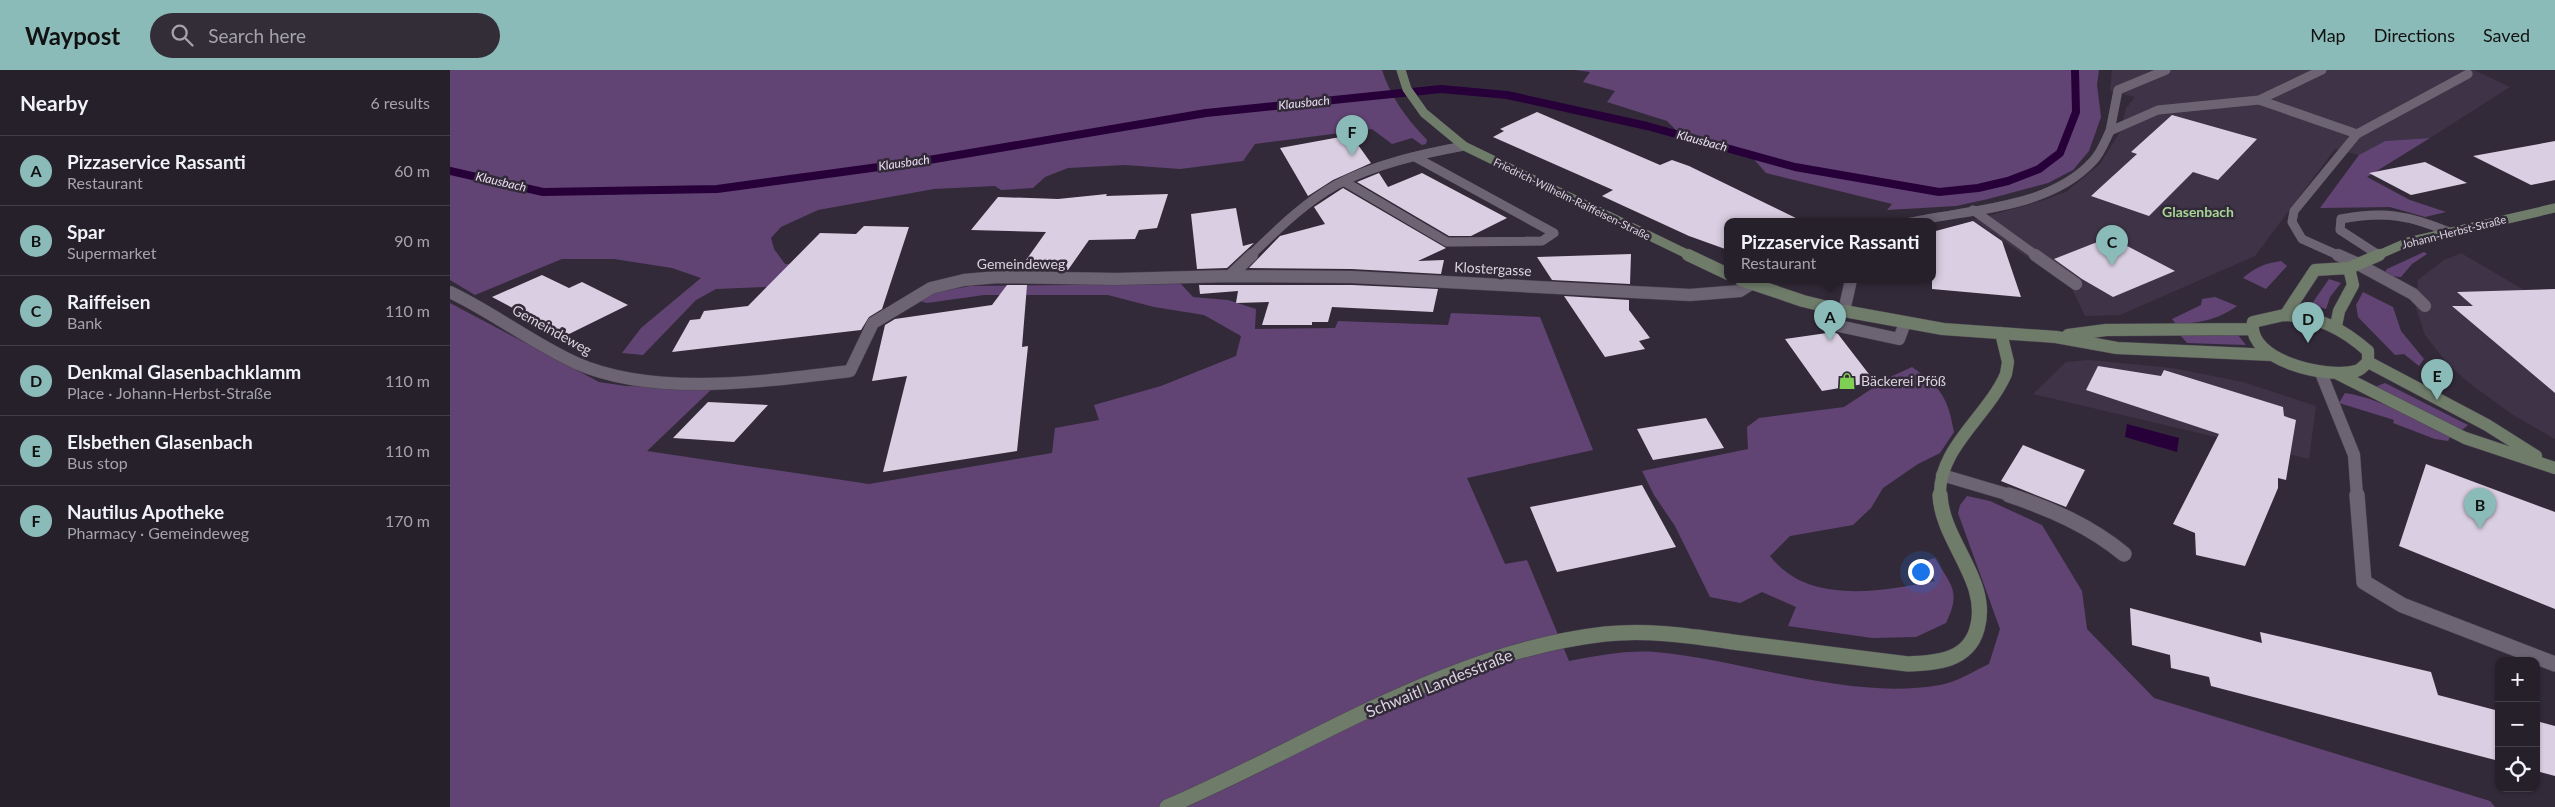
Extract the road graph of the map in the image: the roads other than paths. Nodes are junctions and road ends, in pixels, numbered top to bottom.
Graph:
1 (2166, 70) edge
2 (2322, 70) edge
3 (1401, 72) edge
4 (2464, 72) edge
5 (2259, 100) junction
6 (2110, 131) junction
7 (2357, 134) junction
8 (1464, 146) junction
9 (1415, 157) junction
10 (1345, 182) junction
11 (1974, 210) junction
12 (2553, 210) edge
13 (1932, 218) edge
14 (2449, 232) junction
15 (2377, 254) junction
16 (2353, 265) junction
17 (1724, 272) edge
18 (1230, 276) junction
19 (1745, 283) edge
20 (1749, 283) edge
21 (1850, 283) edge
22 (2076, 284) dead end
23 (450, 292) edge
24 (2425, 306) dead end
25 (1844, 311) junction
26 (2286, 314) junction
27 (1906, 323) junction
28 (1839, 326) dead end
29 (2336, 326) junction
30 (2251, 328) junction
31 (2001, 333) junction
32 (2056, 336) junction
33 (2272, 355) junction
34 (2368, 362) junction
35 (2321, 373) junction
36 (2338, 374) junction
37 (2554, 468) edge
38 (1942, 475) junction
39 (2124, 554) dead end
40 (2555, 664) edge
41 (1167, 807) edge

1 - 6 street
2 - 5 street
3 - 8 main road, Friedrich-Wilhelm-Raiffeisen-Straße
4 - 7 street
5 - 6 street
5 - 7 street
6 - 11 street
7 - 16 street
8 - 9 street
8 - 17 main road, Friedrich-Wilhelm-Raiffeisen-Straße
9 - 10 street
9 - 10 street
10 - 18 street
11 - 13 street
11 - 22 street
12 - 14 main road, Johann-Herbst-Straße
14 - 15 main road, Johann-Herbst-Straße
14 - 15 street
15 - 16 main road, Johann-Herbst-Straße
16 - 24 street
16 - 26 main road, Johann-Herbst-Straße
16 - 29 main road
18 - 19 street, Klostergasse
18 - 23 street, Gemeindeweg
20 - 25 main road
21 - 25 street
25 - 27 main road
26 - 29 main road
26 - 30 main road
27 - 28 street
27 - 31 main road
29 - 34 main road
30 - 32 main road
30 - 33 main road
31 - 32 main road
31 - 38 main road
32 - 33 main road
33 - 35 main road
34 - 36 main road
34 - 37 main road
35 - 36 main road
35 - 40 street
36 - 37 main road
38 - 39 street
38 - 41 main road, Schwaitl Landesstraße

